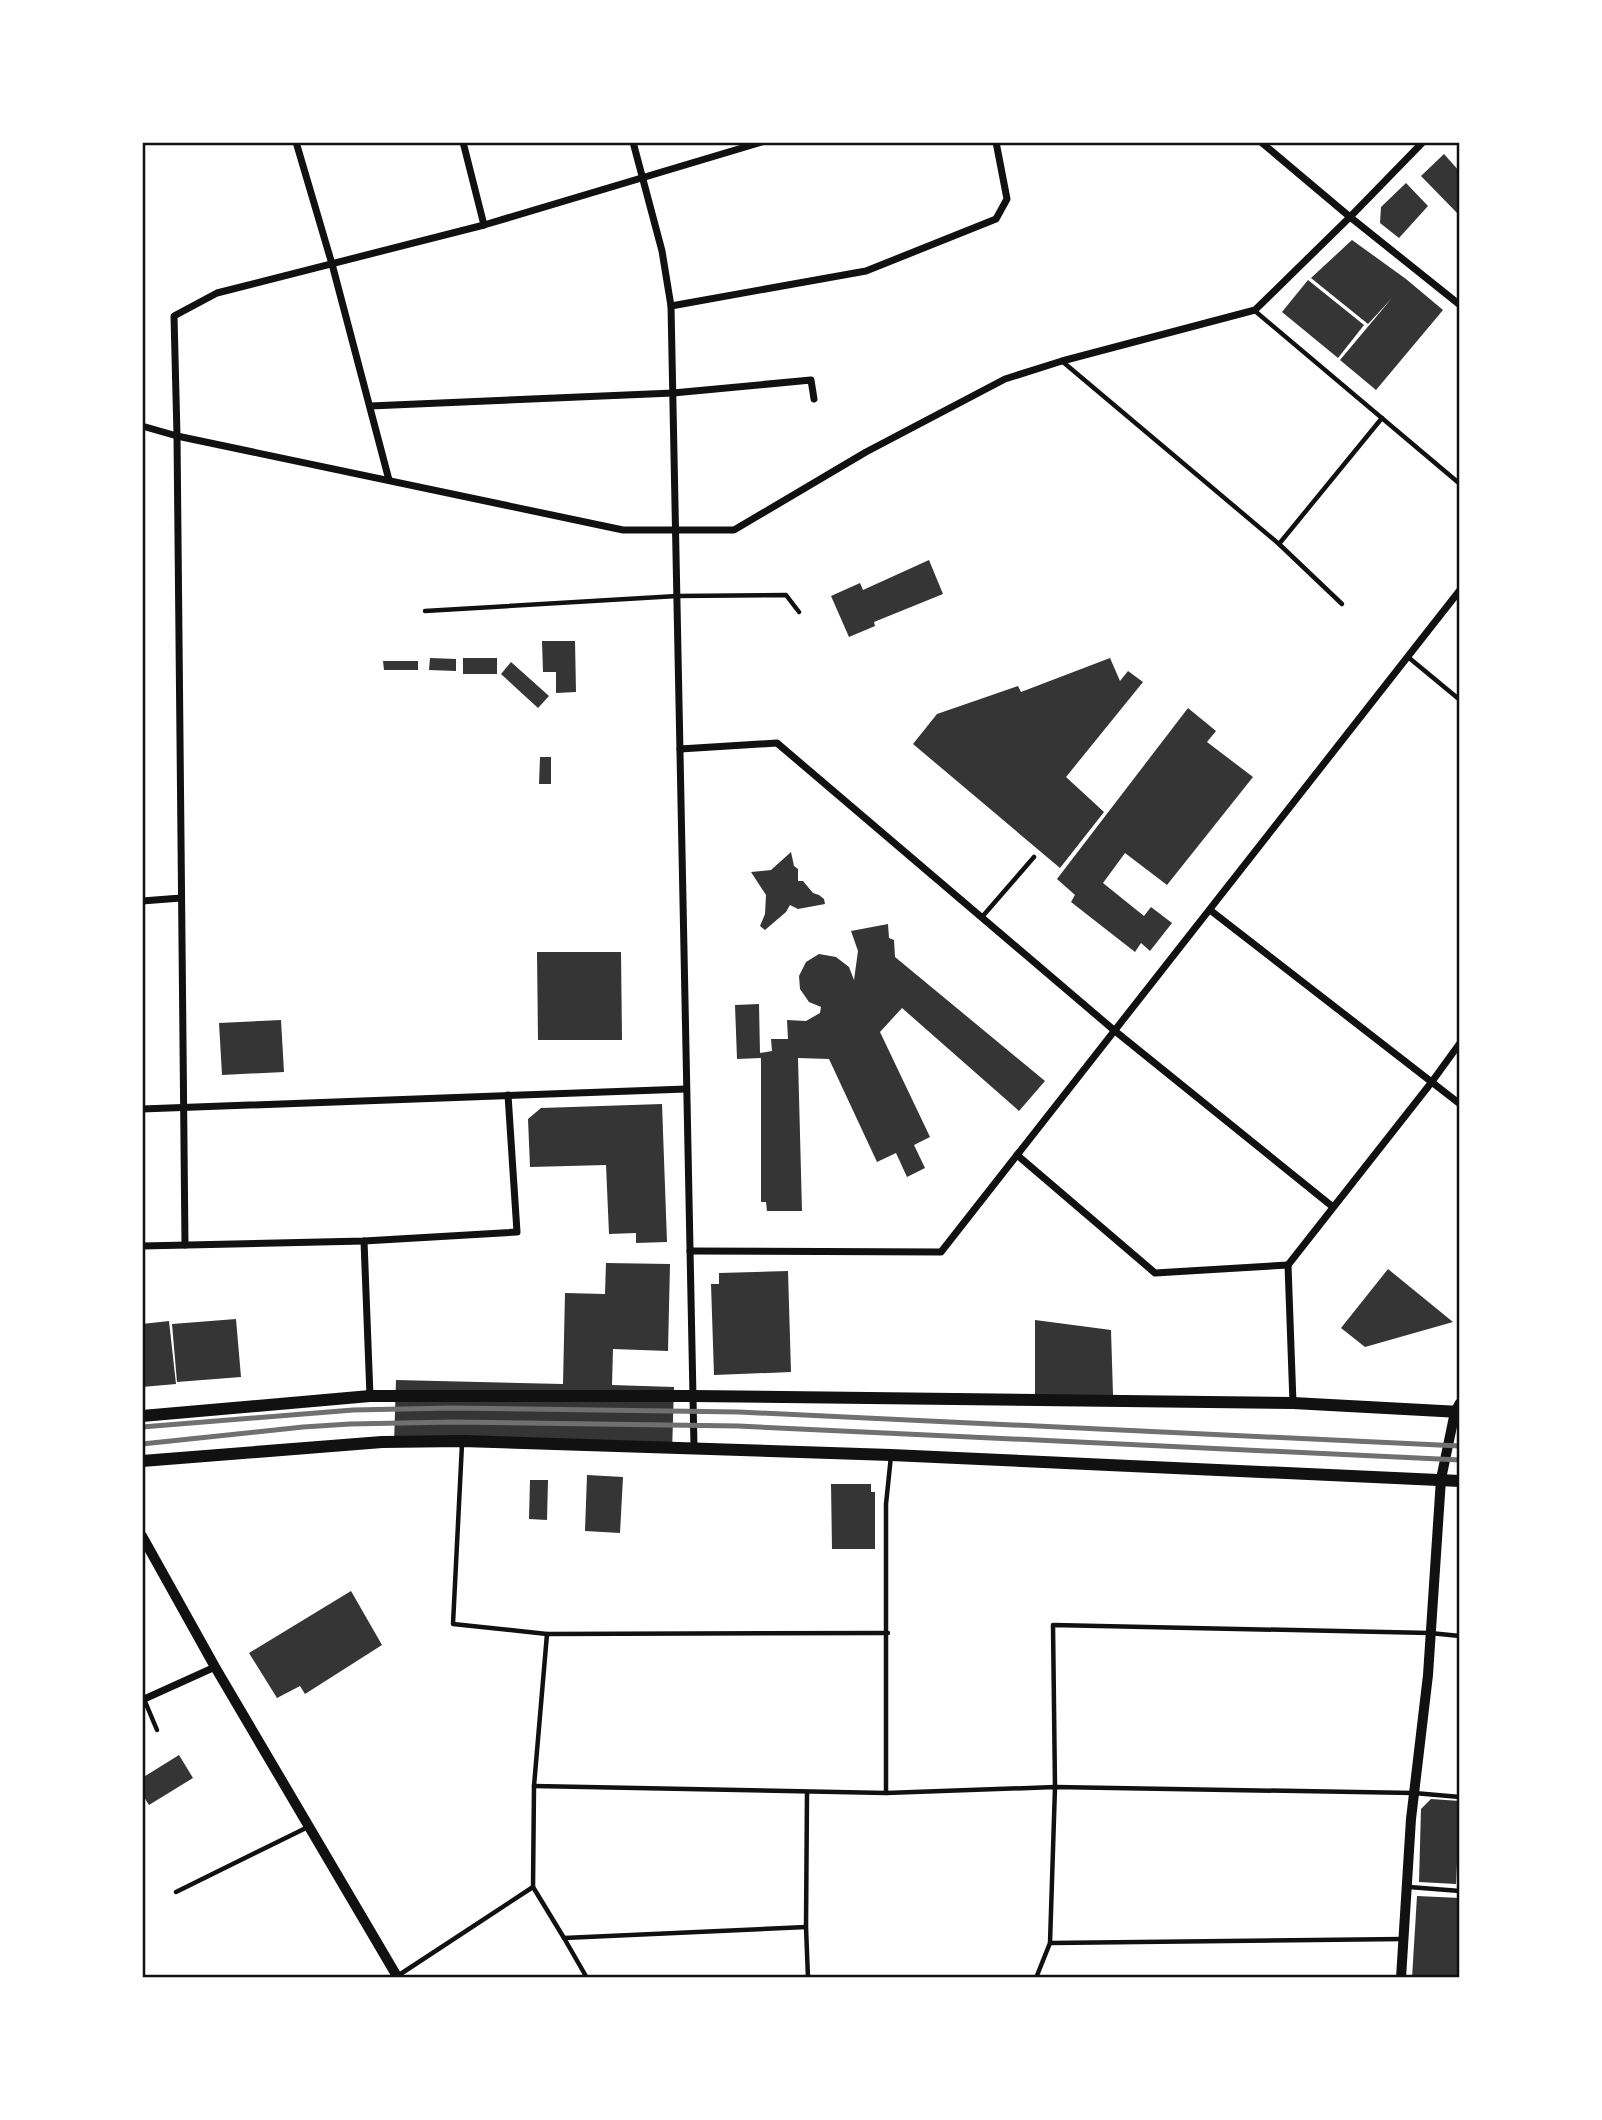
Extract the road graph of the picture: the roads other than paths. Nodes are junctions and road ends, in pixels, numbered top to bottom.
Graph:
1 (296, 142) edge
2 (463, 142) edge
3 (633, 142) edge
4 (762, 142) edge
5 (996, 142) edge
6 (1261, 142) edge
7 (1423, 142) edge
8 (642, 179) junction
9 (1350, 217) junction
10 (484, 225) junction
11 (332, 264) junction
12 (1460, 305) edge
13 (671, 306) junction
14 (1255, 310) junction
15 (1062, 361) junction
16 (673, 393) junction
17 (814, 399) dead end
18 (370, 406) junction
19 (1382, 418) junction
20 (142, 426) edge
21 (177, 436) junction
22 (389, 480) junction
23 (1460, 484) edge
24 (676, 531) junction
25 (1279, 544) junction
26 (1460, 590) edge
27 (677, 596) junction
28 (1342, 604) dead end
29 (425, 611) dead end
30 (799, 612) dead end
31 (1407, 657) junction
32 (1460, 700) edge
33 (680, 749) junction
34 (1034, 857) dead end
35 (181, 898) junction
36 (142, 901) edge
37 (1210, 910) junction
38 (981, 918) junction
39 (1115, 1031) junction
40 (1460, 1043) edge
41 (1431, 1083) junction
42 (687, 1088) junction
43 (508, 1095) junction
44 (1460, 1104) edge
45 (183, 1108) junction
46 (142, 1109) edge
47 (1017, 1155) junction
48 (1333, 1207) junction
49 (364, 1241) junction
50 (185, 1245) junction
51 (142, 1246) edge
52 (690, 1251) junction
53 (1288, 1265) junction
54 (370, 1396) junction
55 (692, 1396) junction
56 (1293, 1403) junction
57 (1458, 1409) edge
58 (142, 1416) edge
59 (462, 1441) junction
60 (694, 1447) junction
61 (891, 1455) junction
62 (142, 1461) edge
63 (1441, 1479) junction
64 (1460, 1481) edge
65 (142, 1536) edge
66 (888, 1633) junction
67 (1430, 1633) junction
68 (547, 1634) junction
69 (1460, 1636) edge
70 (215, 1667) junction
71 (143, 1700) edge
72 (157, 1730) dead end
73 (534, 1786) junction
74 (1055, 1787) junction
75 (807, 1793) junction
76 (886, 1793) junction
77 (1414, 1793) junction
78 (1460, 1797) edge
79 (309, 1826) junction
80 (533, 1887) junction
81 (1407, 1887) junction
82 (1460, 1891) edge
83 (176, 1892) dead end
84 (806, 1927) junction
85 (564, 1938) junction
86 (1404, 1939) junction
87 (1050, 1943) junction
88 (396, 1978) edge
89 (587, 1978) edge
90 (808, 1978) edge
91 (1036, 1978) edge
92 (1401, 1978) edge

1 - 11 street
2 - 10 street
3 - 8 street
4 - 8 street
5 - 13 street
6 - 9 street
7 - 9 street
8 - 10 street
8 - 13 street
9 - 12 street
9 - 14 street
10 - 11 street
11 - 18 street
11 - 21 street
13 - 16 street
14 - 15 street
14 - 19 lane
15 - 24 street
15 - 25 lane
16 - 17 street
16 - 18 street
16 - 24 street
18 - 22 street
19 - 23 lane
19 - 25 lane
20 - 21 street
21 - 22 street
21 - 35 street
22 - 24 street
24 - 27 street
25 - 28 lane
26 - 31 street
27 - 29 lane
27 - 30 lane
27 - 33 street
31 - 32 lane
31 - 37 street
33 - 38 street
33 - 42 street
34 - 38 lane
35 - 36 street
35 - 45 street
37 - 39 street
37 - 41 street
38 - 39 street
39 - 47 street
39 - 48 street
40 - 41 street
41 - 44 street
41 - 48 street
42 - 43 street
42 - 52 street
43 - 45 street
43 - 49 street
45 - 46 street
45 - 50 street
47 - 52 street
47 - 53 street
48 - 53 street
49 - 50 street
49 - 54 street
50 - 51 street
52 - 55 street
53 - 56 street
54 - 55 main road
54 - 58 main road
55 - 56 main road
55 - 60 street
56 - 57 main road
57 - 63 street
59 - 60 main road
59 - 62 main road
59 - 68 lane
60 - 61 main road
61 - 63 main road
61 - 66 lane
63 - 64 main road
63 - 67 street
65 - 70 street
66 - 68 lane
66 - 76 lane
67 - 69 lane
67 - 74 lane
67 - 77 street
68 - 73 lane
70 - 71 street
70 - 79 street
71 - 72 lane
73 - 75 lane
73 - 80 lane
74 - 76 lane
74 - 77 lane
74 - 87 lane
75 - 76 lane
75 - 84 lane
77 - 78 lane
77 - 81 street
79 - 83 lane
79 - 88 street
80 - 85 lane
80 - 88 lane
81 - 82 lane
81 - 86 street
84 - 85 lane
84 - 90 lane
85 - 89 lane
86 - 87 lane
86 - 92 street
87 - 91 lane

